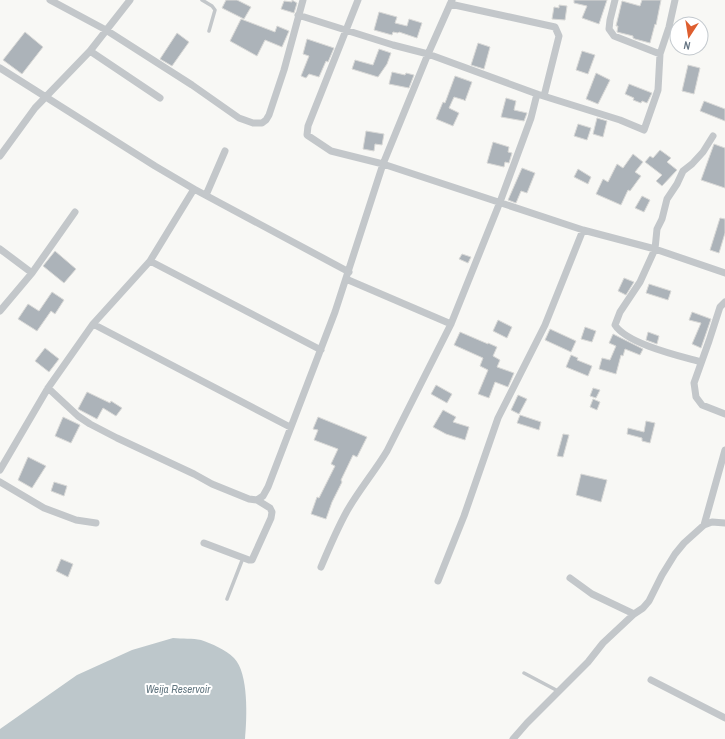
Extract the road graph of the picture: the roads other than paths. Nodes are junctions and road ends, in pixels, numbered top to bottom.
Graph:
1 (50, 0) edge
2 (130, 0) edge
3 (202, 0) edge
4 (303, 0) edge
5 (358, 0) edge
6 (615, 0) edge
7 (675, 0) edge
8 (451, 2) edge
9 (298, 15) junction
10 (106, 30) junction
11 (347, 30) junction
12 (210, 31) dead end
13 (90, 51) junction
14 (428, 54) junction
15 (660, 54) junction
16 (0, 68) edge
17 (541, 95) junction
18 (45, 96) junction
19 (160, 98) dead end
20 (713, 136) dead end
21 (225, 151) dead end
22 (0, 156) edge
23 (383, 164) junction
24 (194, 189) junction
25 (206, 196) junction
26 (500, 202) junction
27 (75, 212) dead end
28 (583, 230) junction
29 (0, 249) edge
30 (655, 249) junction
31 (150, 261) junction
32 (32, 273) junction
33 (725, 273) edge
34 (348, 275) junction
35 (725, 302) edge
36 (0, 312) edge
37 (93, 324) junction
38 (451, 324) junction
39 (321, 350) junction
40 (701, 362) junction
41 (48, 388) junction
42 (725, 414) edge
43 (290, 427) junction
44 (725, 450) edge
45 (0, 470) edge
46 (0, 482) edge
47 (257, 500) junction
48 (96, 523) dead end
49 (725, 523) edge
50 (704, 525) junction
51 (204, 543) dead end
52 (243, 558) junction
53 (321, 568) dead end
54 (570, 578) dead end
55 (438, 581) dead end
56 (227, 599) dead end
57 (634, 614) junction
58 (524, 673) dead end
59 (651, 680) dead end
60 (559, 691) junction
61 (725, 718) edge
62 (513, 739) edge

1 - 10 street
2 - 10 street
3 - 12 lane
4 - 9 street
5 - 11 street
6 - 15 street
7 - 15 street
8 - 14 street
8 - 17 street
9 - 10 street
9 - 11 street
10 - 13 street
11 - 14 street
11 - 23 street
13 - 18 street
13 - 19 street
14 - 17 street
14 - 23 street
15 - 17 street
16 - 18 street
17 - 26 street
18 - 22 street
18 - 24 street
20 - 30 street
21 - 25 street
23 - 26 street
23 - 34 street
24 - 25 street
24 - 31 street
25 - 34 street
26 - 28 street
26 - 38 street
27 - 32 street
28 - 30 street
28 - 55 street
29 - 32 street
30 - 33 street
30 - 40 street
31 - 37 street
31 - 39 street
32 - 36 street
34 - 38 street
34 - 39 street
35 - 40 street
37 - 41 street
37 - 43 street
38 - 53 street
39 - 43 street
40 - 42 street
41 - 45 street
41 - 47 street
43 - 47 street
44 - 50 street
46 - 48 street
47 - 52 street
49 - 50 street
50 - 57 street
51 - 52 street
52 - 56 lane
54 - 57 street
57 - 60 street
58 - 60 lane
59 - 61 street
60 - 62 street

